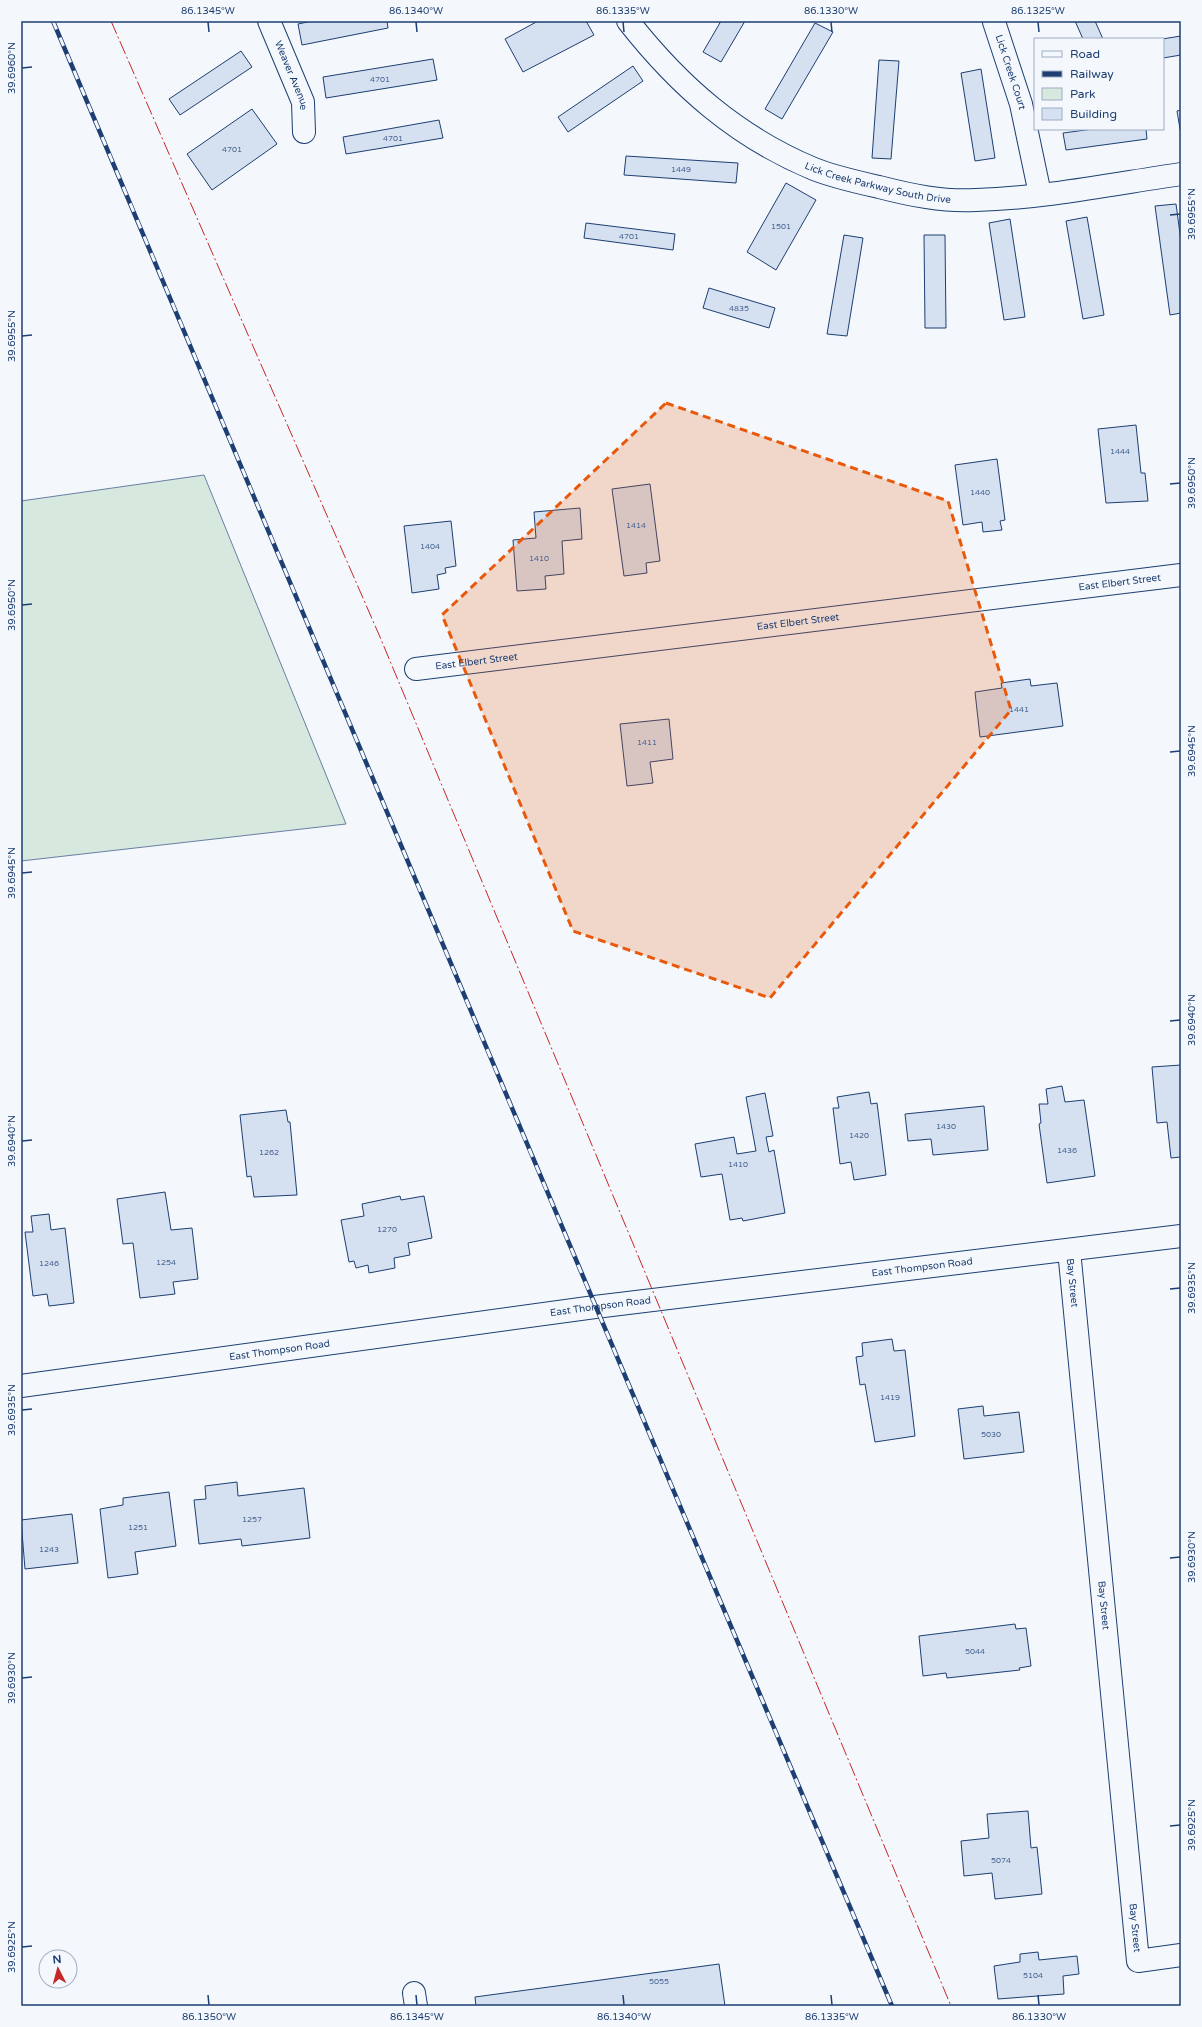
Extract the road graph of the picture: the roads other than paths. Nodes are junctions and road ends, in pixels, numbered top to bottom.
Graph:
1 (269, 21) edge
2 (628, 21) edge
3 (994, 22) edge
4 (304, 132) dead end
5 (1181, 174) edge
6 (1040, 194) junction
7 (1181, 574) edge
8 (416, 670) dead end
9 (1181, 1236) edge
10 (1069, 1250) junction
11 (21, 1386) edge
12 (1181, 1955) edge

1 - 4 street, Weaver Avenue
2 - 6 street, Lick Creek Parkway South Drive
3 - 6 street, Lick Creek Court
5 - 6 street, Lick Creek Parkway South Drive
7 - 8 street, East Elbert Street
9 - 10 street, East Thompson Road
10 - 11 street, East Thompson Road
10 - 12 street, Bay Street

